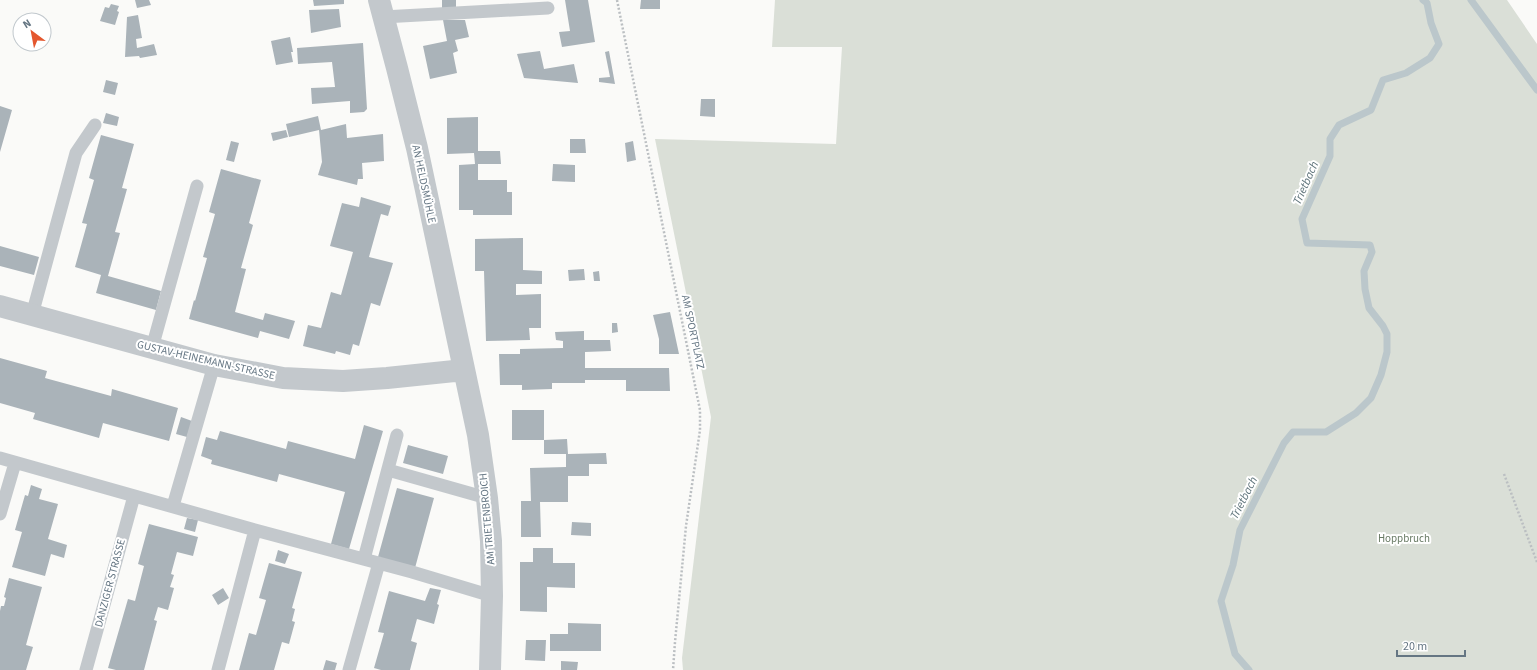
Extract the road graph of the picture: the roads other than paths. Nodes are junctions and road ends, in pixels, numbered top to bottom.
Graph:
1 (381, 8) edge
2 (548, 8) dead end
3 (95, 125) dead end
4 (197, 186) dead end
5 (0, 306) edge
6 (32, 315) junction
7 (152, 348) junction
8 (214, 365) junction
9 (464, 370) junction
10 (397, 435) dead end
11 (0, 458) edge
12 (15, 462) junction
13 (388, 470) junction
14 (134, 496) junction
15 (487, 498) junction
16 (173, 506) junction
17 (0, 514) edge
18 (256, 530) junction
19 (364, 559) junction
20 (379, 563) junction
21 (492, 596) junction
22 (86, 670) edge
23 (218, 670) edge
24 (349, 670) edge
25 (490, 670) edge

1 - 2 lane
1 - 9 street, AN HELDSMÜHLE
3 - 6 lane
4 - 7 lane
5 - 6 street, GUSTAV-HEINEMANN-STRASSE
6 - 7 street, GUSTAV-HEINEMANN-STRASSE
7 - 8 street, GUSTAV-HEINEMANN-STRASSE
8 - 9 street, GUSTAV-HEINEMANN-STRASSE
8 - 16 lane
9 - 15 street, AM TRIETENBROICH
10 - 13 lane
11 - 12 lane
12 - 14 lane
12 - 17 lane
13 - 15 lane
13 - 19 lane
14 - 16 lane
14 - 22 lane, DANZIGER STRASSE
15 - 21 street, AM TRIETENBROICH
16 - 18 lane
18 - 19 lane
18 - 23 lane
19 - 20 lane
20 - 21 lane
20 - 24 lane
21 - 25 street, AM TRIETENBROICH

